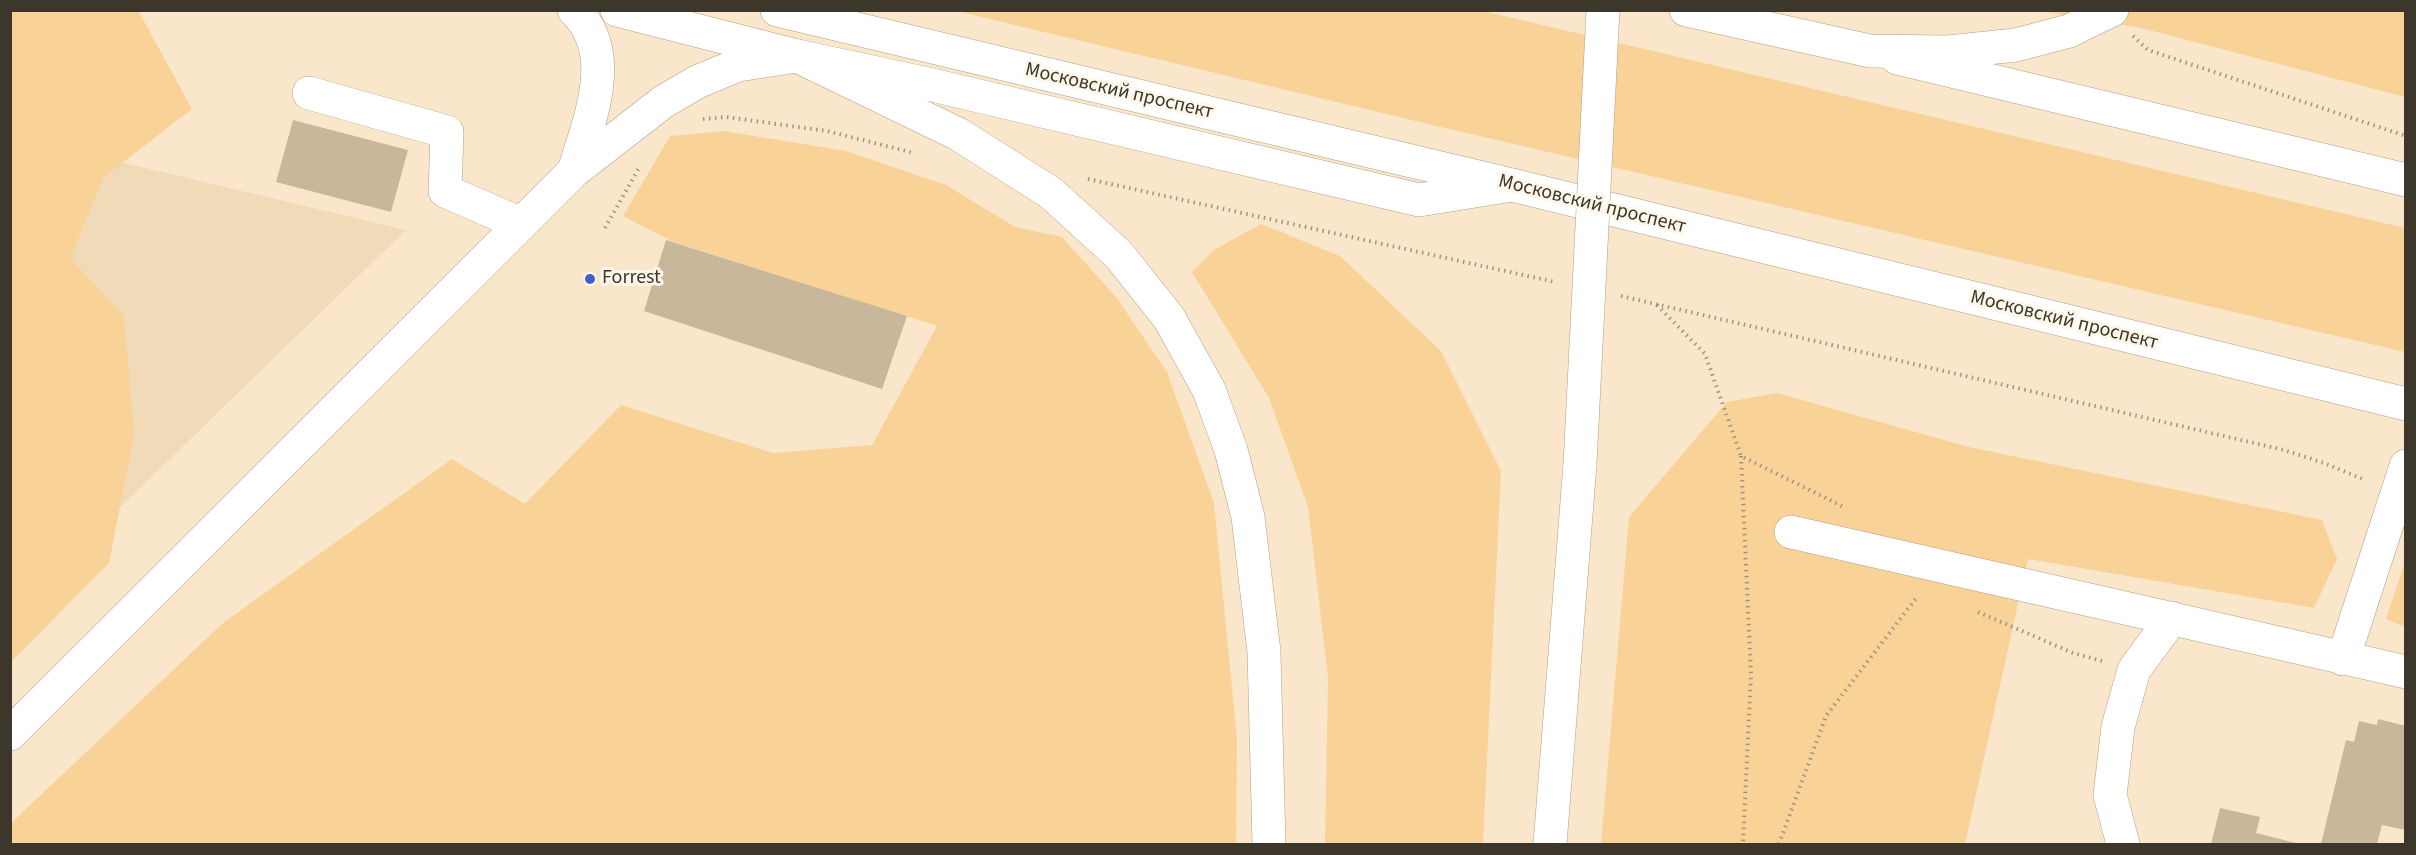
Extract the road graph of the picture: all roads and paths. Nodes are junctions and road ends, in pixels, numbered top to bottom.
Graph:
1 (574, 10) edge
2 (617, 10) edge
3 (777, 10) edge
4 (1603, 10) edge
5 (1686, 10) edge
6 (2111, 12) edge
7 (1870, 51) junction
8 (797, 56) junction
9 (309, 93) dead end
10 (693, 121) dead end
11 (2406, 136) edge
12 (925, 156) dead end
13 (645, 157) dead end
14 (2334, 164) junction
15 (2406, 164) edge
16 (574, 171) junction
17 (1082, 177) dead end
18 (2406, 180) edge
19 (1512, 185) junction
20 (522, 224) junction
21 (605, 228) dead end
22 (1565, 284) dead end
23 (1611, 294) dead end
24 (2406, 405) edge
25 (1741, 456) dead end
26 (2406, 466) edge
27 (2394, 507) junction
28 (1791, 532) dead end
29 (1924, 588) dead end
30 (2172, 618) junction
31 (2343, 659) junction
32 (2406, 672) edge
33 (10, 734) edge
34 (1269, 844) edge
35 (1550, 844) edge
36 (1743, 844) edge
37 (1779, 844) edge
38 (2124, 844) edge

1 - 16 main road
2 - 8 main road
3 - 19 main road, Московский проспект
4 - 35 main road, bridge
5 - 7 main road
6 - 7 main road
6 - 11 path
7 - 14 main road
8 - 16 main road
8 - 19 main road
8 - 34 main road
9 - 20 main road
10 - 12 path
13 - 21 path
14 - 15 main road
14 - 18 main road
16 - 20 main road
17 - 22 path
19 - 24 main road, Московский проспект
20 - 33 main road
23 - 27 path
25 - 36 path
26 - 27 main road
27 - 31 main road
28 - 30 main road
29 - 37 path
30 - 31 main road
30 - 38 main road
31 - 32 main road

